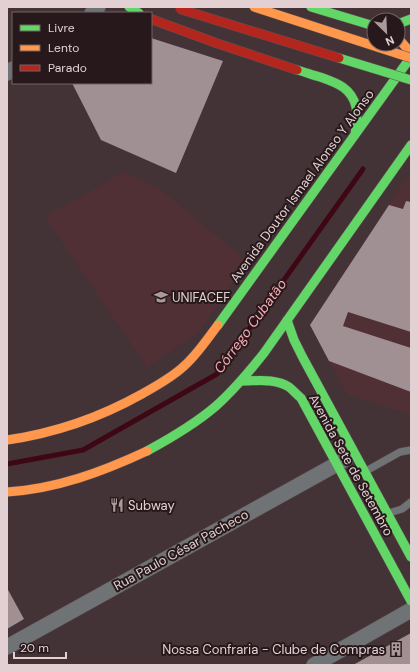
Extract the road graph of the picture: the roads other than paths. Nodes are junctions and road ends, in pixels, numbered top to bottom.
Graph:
1 (169, 7) edge
2 (254, 7) edge
3 (311, 7) edge
4 (152, 19) edge
5 (366, 23) edge
6 (411, 57) edge
7 (411, 80) edge
8 (355, 135) junction
9 (411, 145) edge
10 (411, 155) edge
11 (397, 165) junction
12 (287, 320) junction
13 (241, 381) junction
14 (7, 440) edge
15 (411, 450) edge
16 (355, 454) junction
17 (336, 464) junction
18 (365, 472) junction
19 (7, 492) edge
20 (411, 502) edge
21 (387, 514) junction
22 (411, 557) edge
23 (411, 601) edge
24 (411, 610) edge
25 (7, 647) edge
26 (314, 665) edge

1 - 7 main road, bridge
2 - 6 main road, bridge
3 - 5 main road
4 - 8 main road
6 - 8 main road, Avenida Doutor Ismael Alonso Y Alonso
8 - 14 main road, Avenida Doutor Ismael Alonso Y Alonso
9 - 11 main road
10 - 11 main road
11 - 12 main road
12 - 13 main road
12 - 16 main road, Avenida Sete de Setembro
13 - 17 main road, Avenida Sete de Setembro
13 - 19 main road
15 - 18 lane
16 - 17 street, Rua Paulo César Pacheco
16 - 18 main road, Avenida Sete de Setembro
17 - 23 main road, Avenida Sete de Setembro
17 - 25 street, Rua Paulo César Pacheco
18 - 21 main road, Avenida Sete de Setembro
20 - 21 lane
21 - 22 main road, Avenida Sete de Setembro
24 - 26 street

